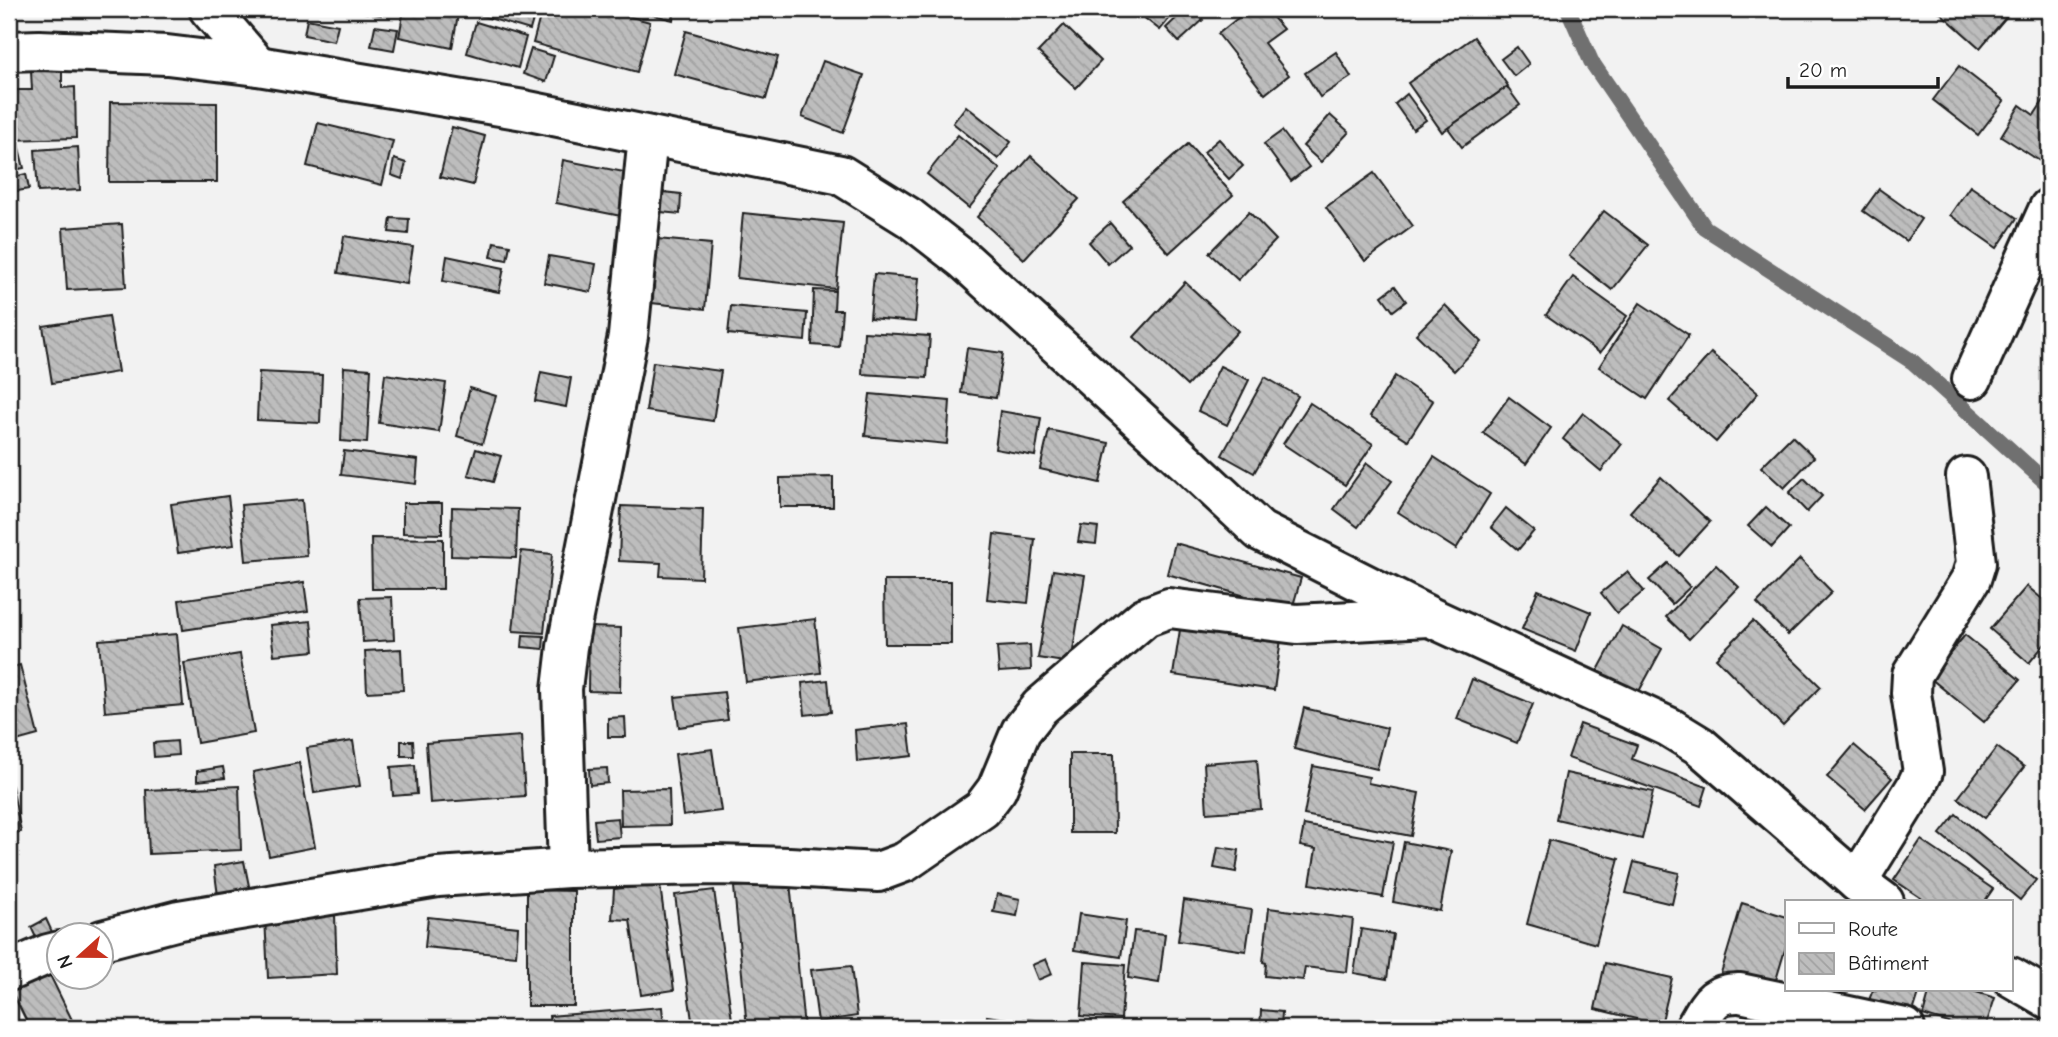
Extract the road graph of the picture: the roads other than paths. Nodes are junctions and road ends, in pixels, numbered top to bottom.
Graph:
1 (209, 9) edge
2 (9, 51) edge
3 (258, 66) junction
4 (648, 136) junction
5 (2049, 208) edge
6 (1972, 379) dead end
7 (1966, 477) dead end
8 (1430, 617) junction
9 (568, 868) junction
10 (1870, 892) edge
11 (116, 936) edge
12 (46, 955) edge
13 (9, 971) edge
14 (2012, 978) edge
15 (2049, 999) edge
16 (1695, 1028) edge
17 (1905, 1028) edge

1 - 3 street
2 - 3 street
3 - 4 street
4 - 8 street
4 - 9 street
5 - 6 street
7 - 10 street
8 - 9 street
8 - 10 street
9 - 11 street
12 - 13 street
14 - 15 street
16 - 17 street

